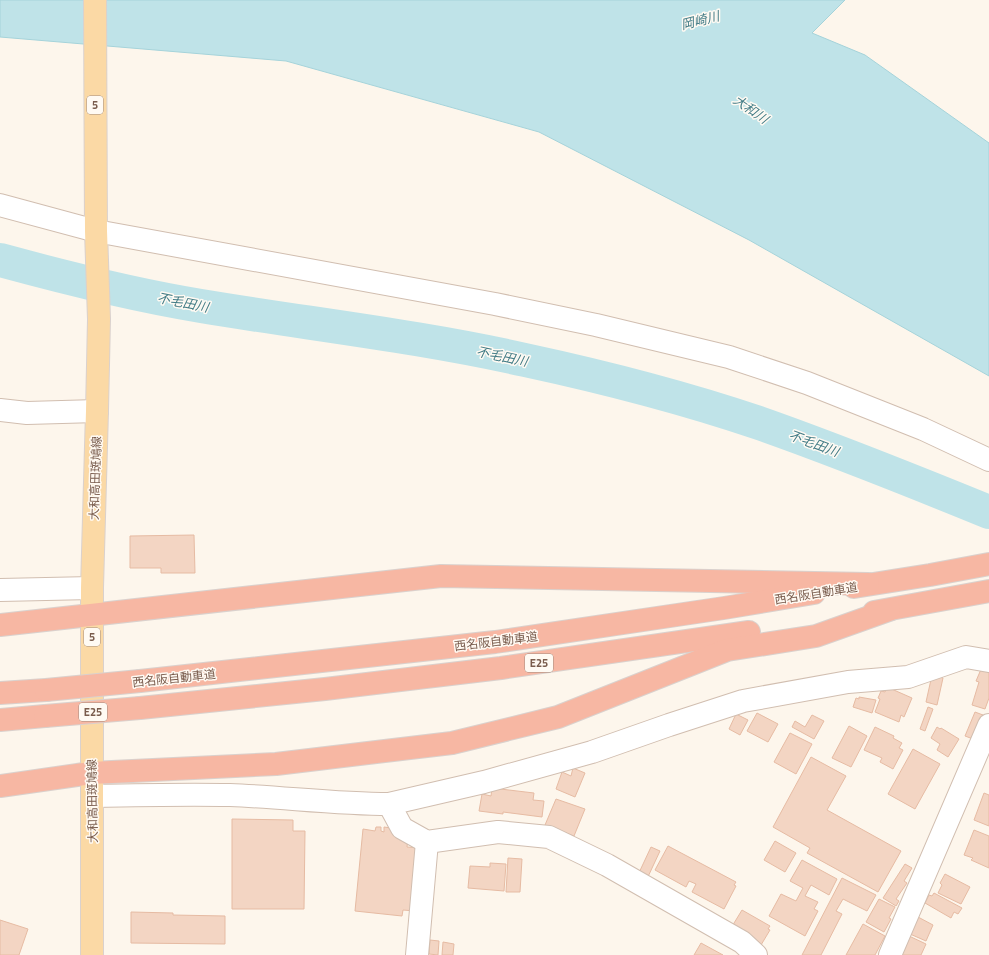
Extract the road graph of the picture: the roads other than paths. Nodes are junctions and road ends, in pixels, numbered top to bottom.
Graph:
1 (95, 0) edge
2 (0, 205) edge
3 (96, 231) junction
4 (0, 410) edge
5 (97, 412) junction
6 (989, 460) edge
7 (989, 564) edge
8 (868, 584) junction
9 (92, 588) junction
10 (0, 590) edge
11 (989, 591) edge
12 (889, 610) junction
13 (92, 615) junction
14 (0, 625) edge
15 (989, 661) edge
16 (0, 693) edge
17 (0, 720) edge
18 (989, 725) edge
19 (91, 773) junction
20 (0, 786) edge
21 (92, 796) junction
22 (389, 804) junction
23 (427, 842) junction
24 (92, 955) edge
25 (417, 955) edge
26 (756, 955) edge
27 (890, 955) edge

1 - 3 main road, 大和高田斑鳩線 / 5
2 - 3 street
3 - 5 main road, 大和高田斑鳩線 / 5
3 - 6 street
4 - 5 street
5 - 9 main road, 大和高田斑鳩線 / 5
7 - 8 highway, 西名阪自動車道 / E25
8 - 13 highway
8 - 16 highway, 西名阪自動車道 / E25, bridge
9 - 10 street
9 - 13 main road, 大和高田斑鳩線 / 5
11 - 12 highway, E25
12 - 17 highway, E25, bridge
12 - 19 highway
13 - 14 highway
13 - 19 main road, 大和高田斑鳩線 / 5
15 - 22 street
18 - 27 street
19 - 20 highway
19 - 21 main road, 大和高田斑鳩線 / 5
21 - 22 street
21 - 24 main road, 大和高田斑鳩線 / 5
22 - 23 street
23 - 25 street
23 - 26 street

